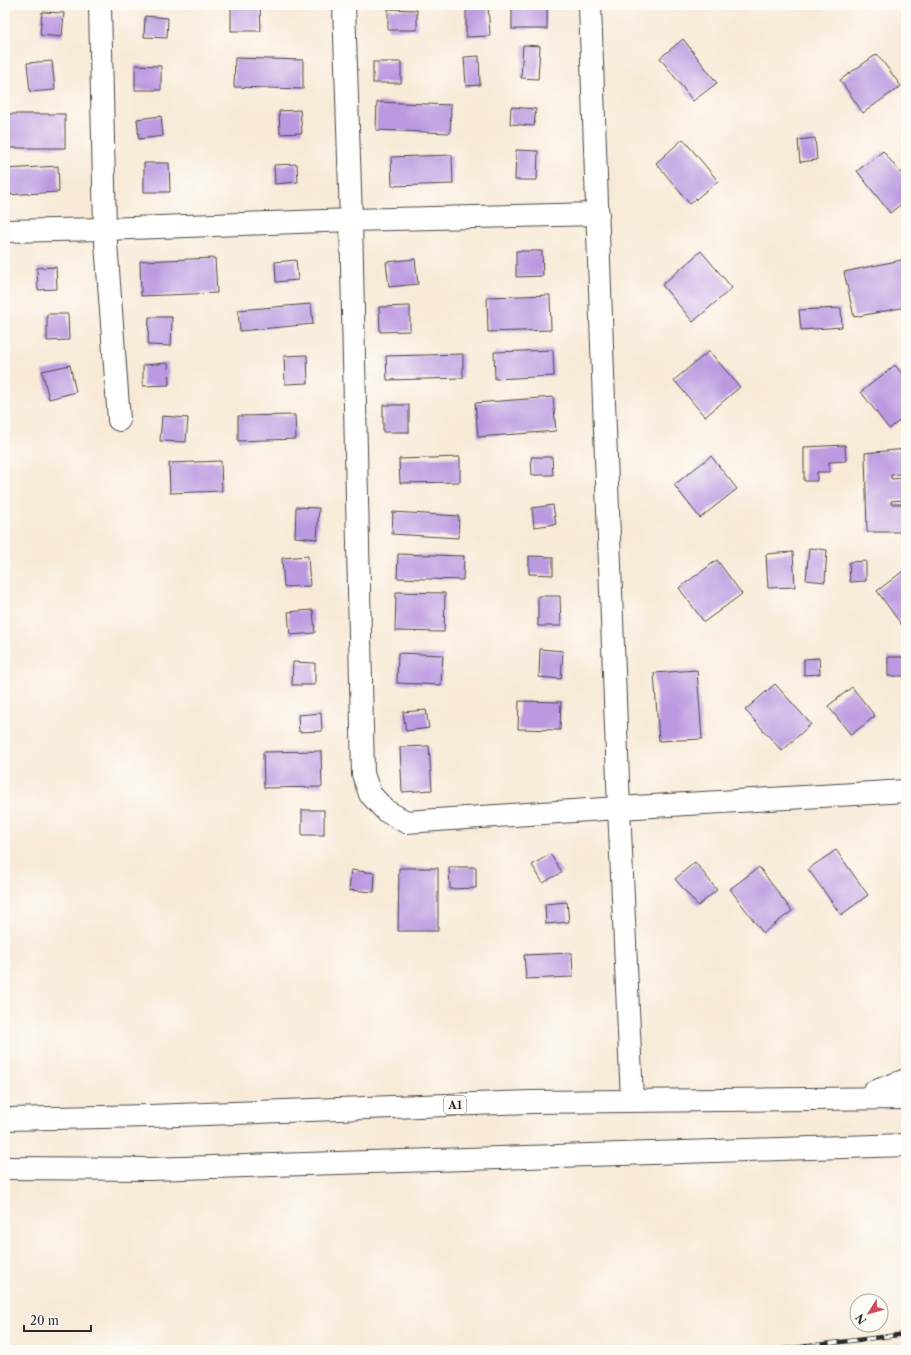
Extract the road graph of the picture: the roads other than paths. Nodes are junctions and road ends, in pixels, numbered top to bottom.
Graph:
1 (100, 5) edge
2 (344, 5) edge
3 (590, 5) edge
4 (598, 214) junction
5 (351, 220) junction
6 (105, 229) junction
7 (5, 231) edge
8 (119, 420) dead end
9 (906, 791) edge
10 (619, 808) junction
11 (906, 1080) edge
12 (857, 1098) junction
13 (906, 1098) edge
14 (632, 1100) junction
15 (5, 1119) edge
16 (895, 1145) edge
17 (906, 1152) edge
18 (5, 1168) edge

1 - 6 main road
2 - 5 main road
3 - 4 main road
4 - 5 main road
4 - 10 main road
5 - 6 main road
5 - 10 main road
6 - 7 main road
6 - 8 main road
9 - 10 main road
10 - 14 main road
11 - 12 main road
12 - 13 main road, A1
12 - 14 main road, A1
14 - 15 main road, A1
16 - 17 main road
16 - 18 main road

